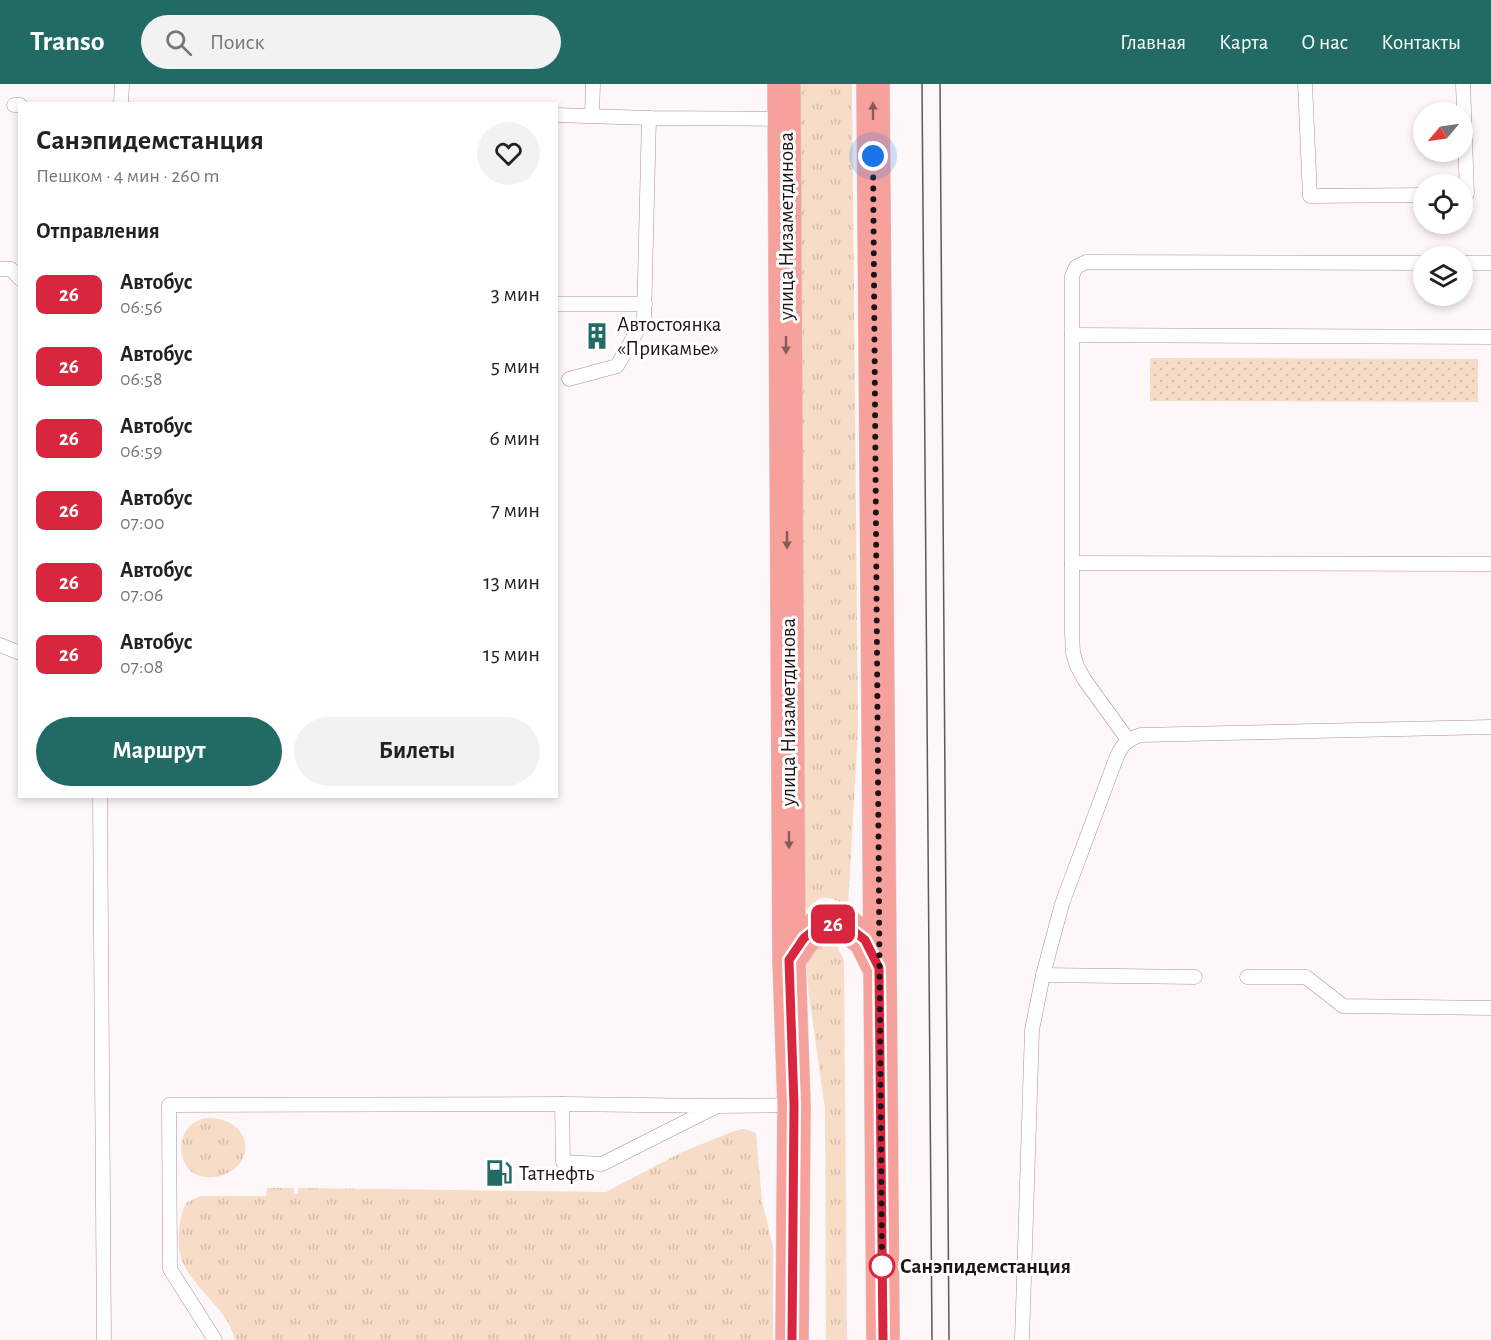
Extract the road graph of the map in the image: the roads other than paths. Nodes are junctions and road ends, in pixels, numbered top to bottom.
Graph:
1 (122, 84) edge
2 (593, 84) edge
3 (784, 84) edge
4 (873, 84) edge
5 (1305, 84) edge
6 (1463, 84) edge
7 (122, 102) edge
8 (558, 115) edge
9 (592, 116) junction
10 (649, 118) junction
11 (785, 119) junction
12 (1466, 174) edge
13 (1413, 195) edge
14 (1413, 262) edge
15 (1473, 263) edge
16 (1491, 263) edge
17 (0, 269) edge
18 (18, 277) edge
19 (558, 304) edge
20 (645, 304) junction
21 (1072, 335) junction
22 (1491, 337) edge
23 (569, 379) dead end
24 (1072, 563) junction
25 (1491, 564) edge
26 (0, 645) edge
27 (18, 652) edge
28 (1491, 727) edge
29 (1128, 740) junction
30 (100, 798) edge
31 (789, 960) junction
32 (879, 968) junction
33 (1043, 975) junction
34 (1195, 977) dead end
35 (1247, 977) dead end
36 (1491, 1008) edge
37 (562, 1104) junction
38 (794, 1105) junction
39 (717, 1106) junction
40 (104, 1340) edge
41 (215, 1340) edge
42 (792, 1340) edge
43 (883, 1340) edge
44 (1022, 1340) edge

1 - 7 lane
2 - 9 lane
3 - 11 main road, улица Низаметдинова
32 -> 4 main road
5 - 13 lane
6 - 12 lane
8 - 9 lane
9 - 10 lane
10 - 11 lane
10 - 20 lane
11 -> 31 main road, улица Низаметдинова
14 - 21 lane
15 - 16 lane
17 - 18 lane
19 - 20 lane
20 - 23 lane
21 - 22 lane
21 - 24 lane
24 - 25 lane
24 - 29 lane
26 - 27 lane
28 - 29 lane
29 - 33 lane
30 - 40 lane
31 - 32 main road
31 - 38 main road, улица Низаметдинова
32 - 43 main road
33 - 34 lane
33 - 44 lane
35 - 36 lane
37 - 39 lane
37 - 39 lane
37 - 41 lane
38 - 39 lane
38 - 42 main road, улица Низаметдинова

